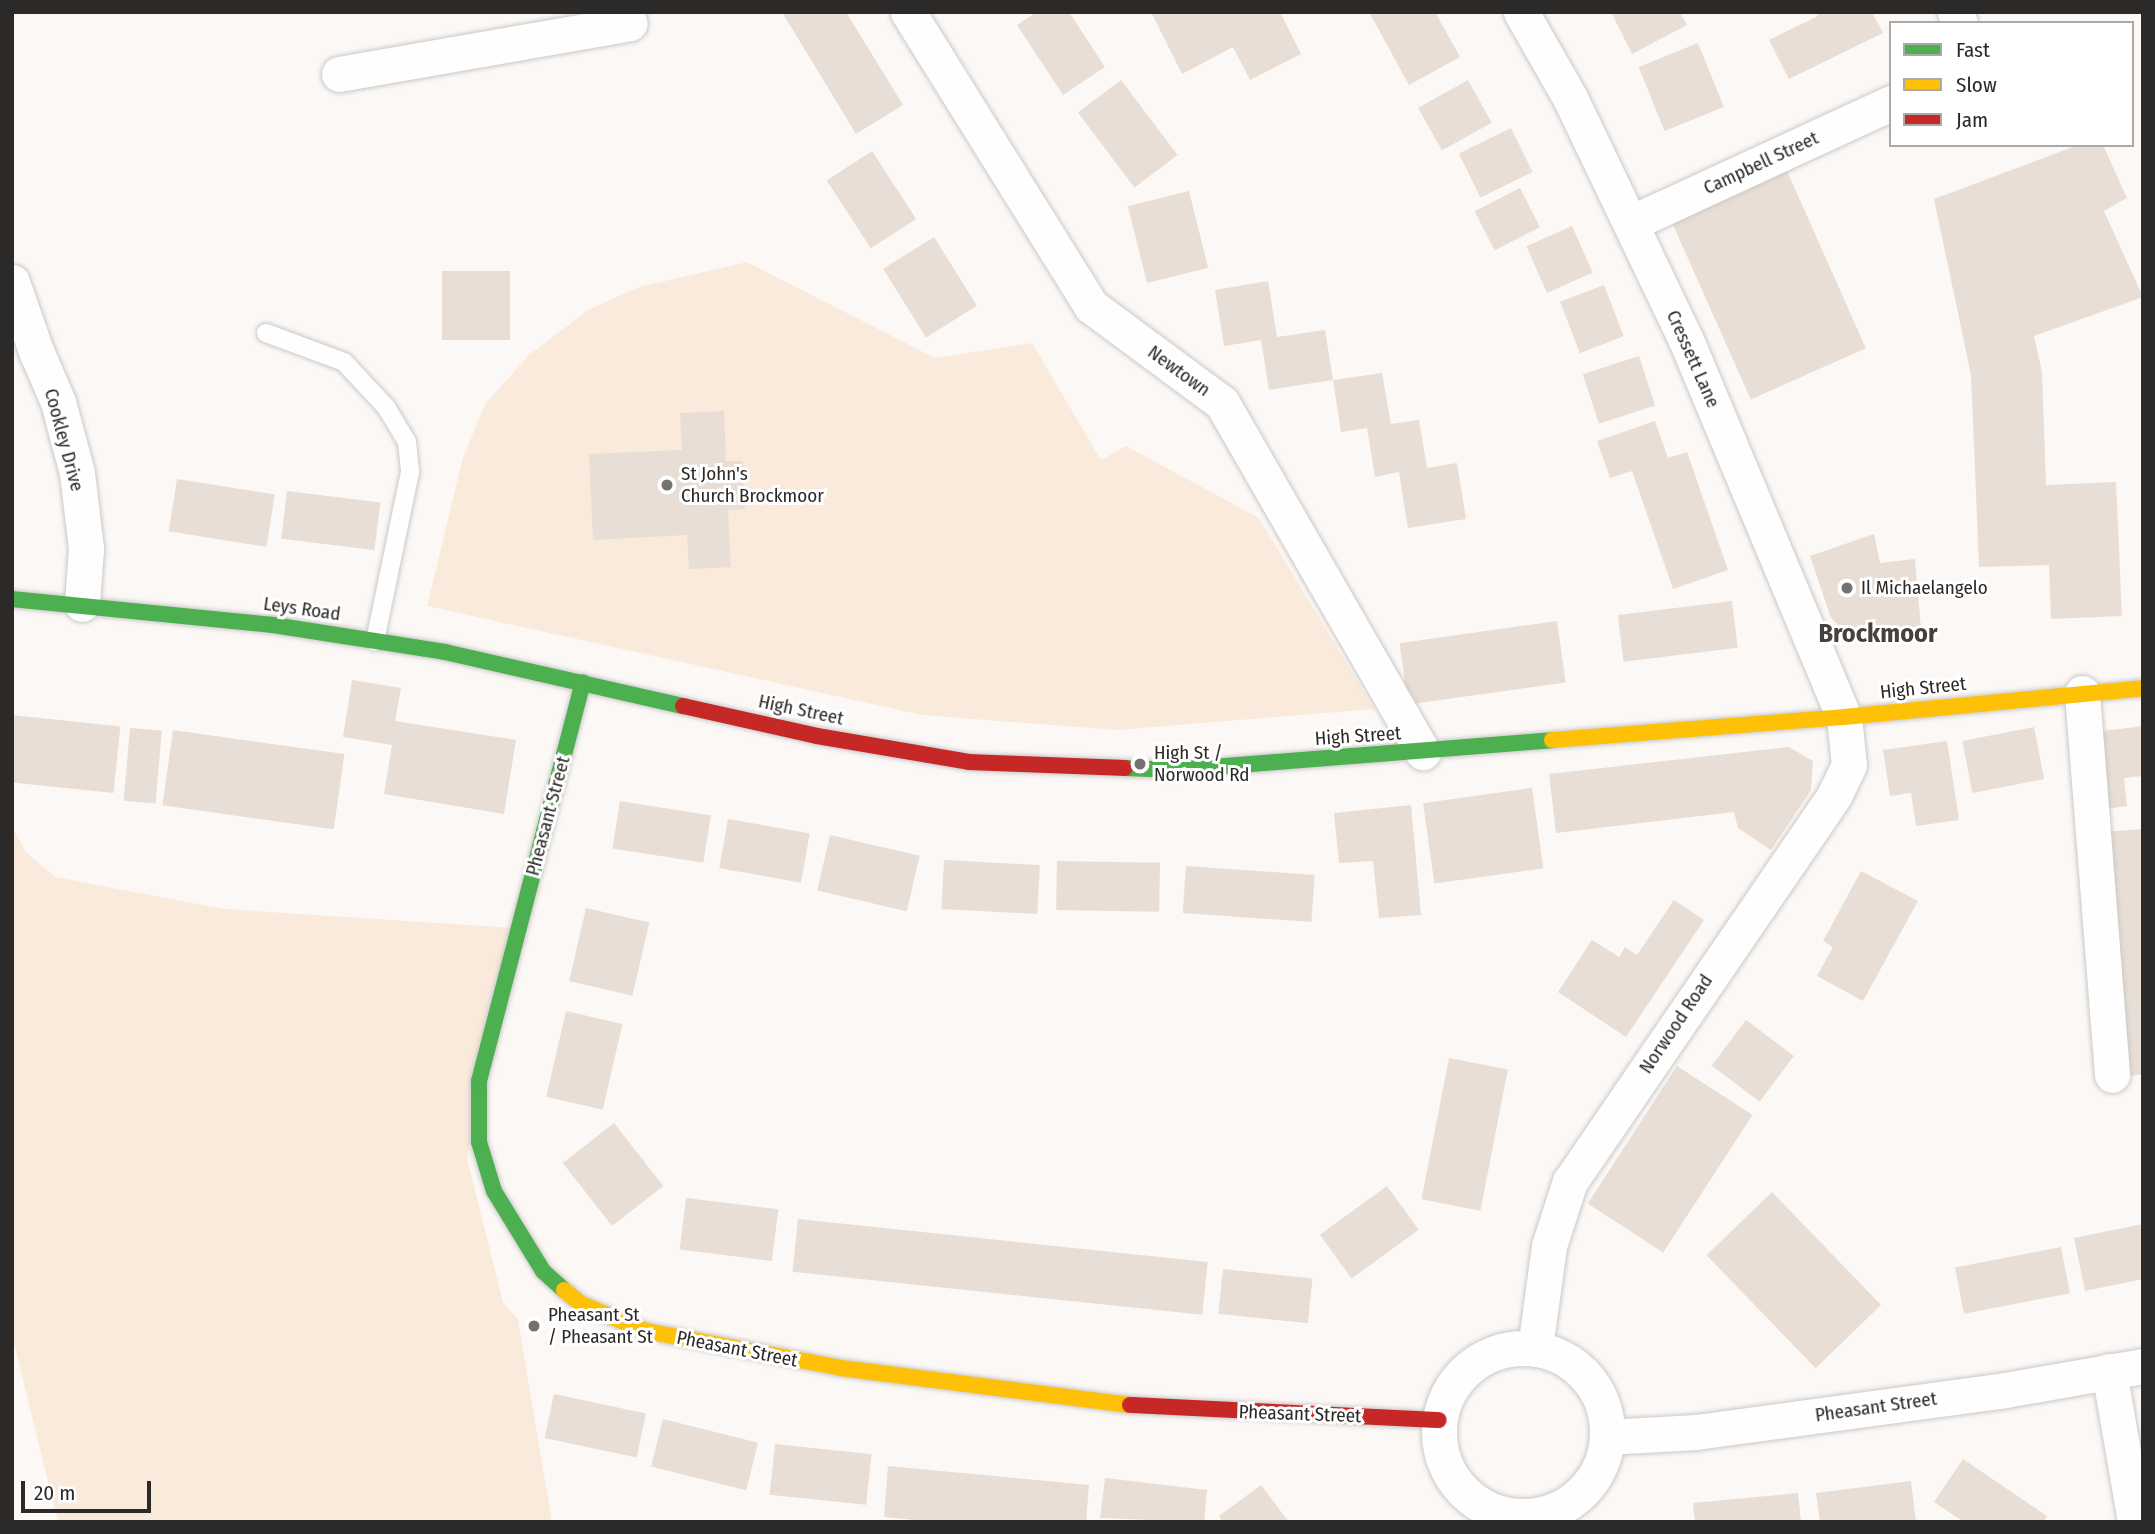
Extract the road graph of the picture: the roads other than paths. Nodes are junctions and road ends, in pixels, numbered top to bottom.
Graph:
1 (908, 12) edge
2 (1521, 12) edge
3 (630, 23) dead end
4 (530, 26) edge
5 (339, 74) dead end
6 (1889, 104) edge
7 (1631, 223) junction
8 (12, 282) edge
9 (266, 332) dead end
10 (12, 599) edge
11 (82, 604) junction
12 (375, 641) junction
13 (583, 682) junction
14 (2143, 688) edge
15 (2082, 693) junction
16 (1844, 717) junction
17 (1423, 752) junction
18 (2112, 1075) dead end
19 (1535, 1348) junction
20 (2126, 1369) edge
21 (1439, 1420) junction
22 (1608, 1437) junction
23 (1505, 1518) edge
24 (2135, 1522) edge

1 - 17 street, Newtown
2 - 7 street, Cressett Lane
3 - 4 street
4 - 5 street
6 - 7 street, Campbell Street
7 - 16 street, Cressett Lane
8 - 11 street, Cookley Drive
9 - 12 lane
10 - 11 main road, Leys Road
11 - 12 main road, Leys Road
12 - 13 main road, Leys Road
13 - 17 main road, High Street
13 - 21 main road, Pheasant Street
14 - 15 main road, High Street
15 - 16 main road, High Street
15 - 18 street
16 - 17 main road, High Street
16 - 19 street, Norwood Road
19 - 21 street
19 - 22 street
20 - 22 street, Pheasant Street
20 - 24 street
21 - 23 street
22 - 23 street

